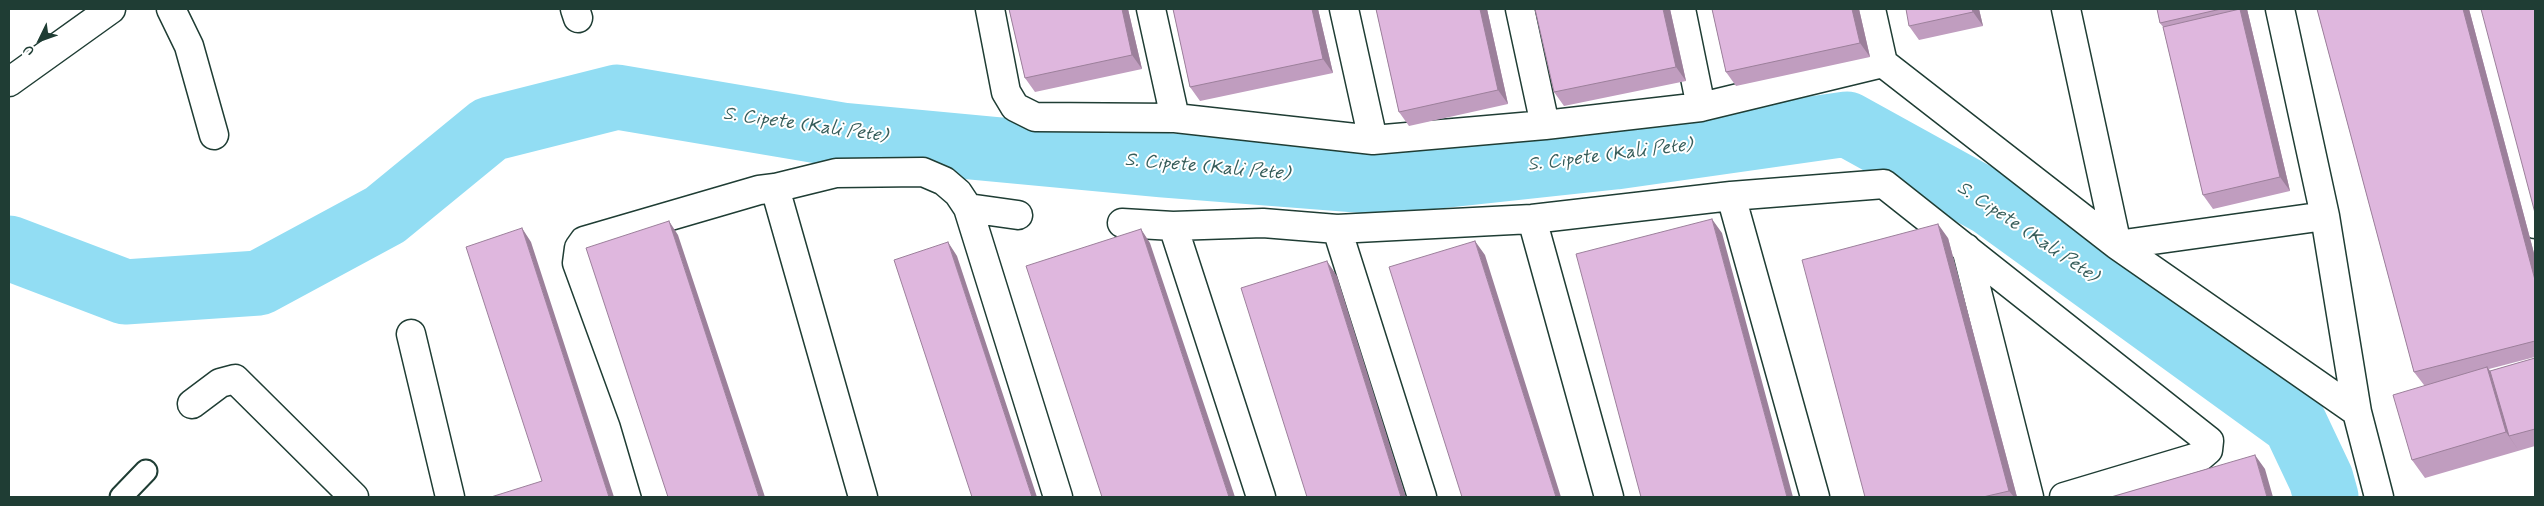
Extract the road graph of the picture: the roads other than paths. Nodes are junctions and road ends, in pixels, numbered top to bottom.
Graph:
1 (111, 9) edge
2 (171, 9) edge
3 (990, 9) edge
4 (1151, 9) edge
5 (1344, 9) edge
6 (1520, 9) edge
7 (1681, 9) edge
8 (1871, 9) edge
9 (2066, 9) edge
10 (2280, 9) edge
11 (2480, 9) edge
12 (1883, 63) junction
13 (9, 82) edge
14 (1701, 107) junction
15 (1175, 118) junction
16 (1545, 125) junction
17 (214, 135) dead end
18 (1373, 140) junction
19 (775, 188) junction
20 (1731, 196) junction
21 (968, 208) junction
22 (1018, 215) dead end
23 (2325, 216) junction
24 (1532, 219) junction
25 (1122, 223) dead end
26 (2535, 224) edge
27 (1173, 226) junction
28 (1337, 229) junction
29 (2117, 245) junction
30 (1966, 248) junction
31 (411, 334) dead end
32 (192, 404) dead end
33 (2358, 412) junction
34 (146, 471) dead end
35 (121, 497) edge
36 (354, 497) edge
37 (450, 497) edge
38 (657, 497) edge
39 (863, 497) edge
40 (1058, 497) edge
41 (1261, 497) edge
42 (1422, 497) edge
43 (1609, 497) edge
44 (1815, 497) edge
45 (2029, 497) edge
46 (2064, 497) edge
47 (2379, 497) edge

1 - 13 street
2 - 17 street
3 - 15 street
4 - 15 street
5 - 18 street
6 - 16 street
7 - 14 street
8 - 12 street
9 - 29 street
10 - 23 street
11 - 26 street
12 - 14 street
12 - 29 street
14 - 16 street
15 - 18 street
16 - 18 street
19 - 21 street
19 - 38 street
19 - 39 street
20 - 24 street
20 - 30 street
20 - 44 street
21 - 22 street
21 - 40 street
23 - 29 street
23 - 33 street
24 - 28 street
24 - 43 street
25 - 27 street
27 - 28 street
27 - 41 street
28 - 42 street
29 - 33 street
30 - 45 street
30 - 46 street
31 - 37 street
32 - 36 street
33 - 47 street
34 - 35 lane

